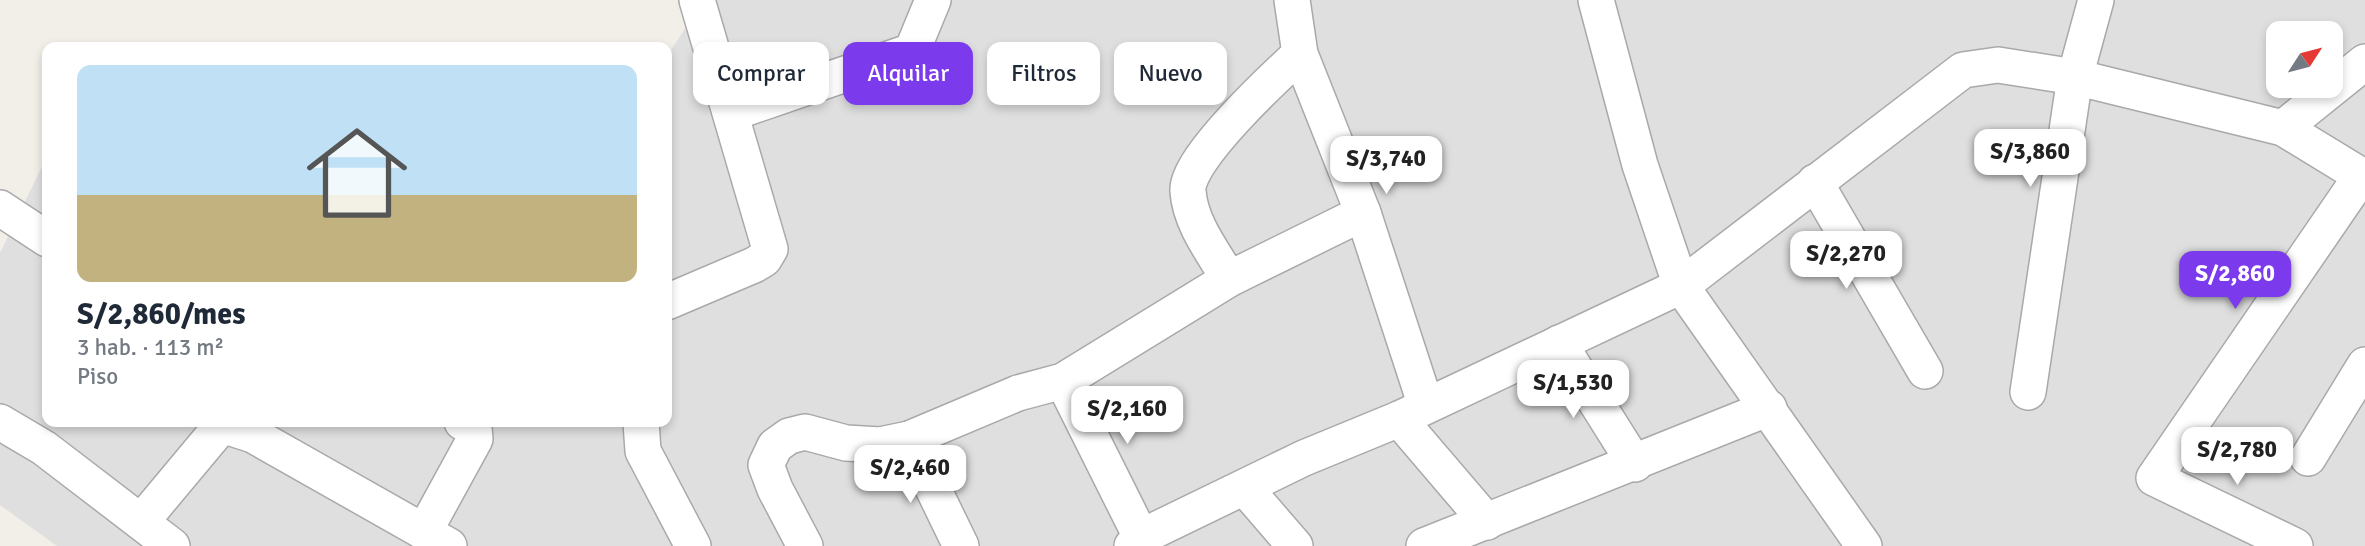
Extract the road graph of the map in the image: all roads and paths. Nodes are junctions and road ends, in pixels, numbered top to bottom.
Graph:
1 (697, 0) edge
2 (933, 0) edge
3 (1292, 0) edge
4 (1595, 0) edge
5 (2096, 0) edge
6 (1300, 54) junction
7 (2365, 62) edge
8 (2075, 77) junction
9 (732, 113) junction
10 (2283, 128) junction
11 (2363, 177) edge
12 (1815, 182) junction
13 (0, 208) edge
14 (1363, 213) junction
15 (42, 236) edge
16 (1229, 279) junction
17 (1681, 286) junction
18 (672, 300) edge
19 (1559, 343) junction
20 (2365, 365) edge
21 (1925, 371) dead end
22 (1063, 381) junction
23 (2028, 392) dead end
24 (1769, 408) junction
25 (1413, 412) junction
26 (0, 422) edge
27 (220, 427) edge
28 (230, 427) edge
29 (472, 427) edge
30 (641, 427) edge
31 (909, 439) junction
32 (2308, 458) dead end
33 (1635, 464) junction
34 (1245, 488) junction
35 (141, 522) junction
36 (1487, 522) junction
37 (435, 541) edge
38 (1137, 542) edge
39 (172, 546) edge
40 (693, 546) edge
41 (804, 546) edge
42 (961, 546) edge
43 (1295, 546) edge
44 (1424, 546) edge
45 (1864, 546) edge
46 (2295, 546) edge

1 - 9 street
2 - 9 street
3 - 6 street
4 - 17 street
5 - 8 street
6 - 14 street
6 - 16 street
7 - 10 street
8 - 10 street
8 - 12 street
8 - 23 street
9 - 18 street
10 - 11 street
11 - 46 street
12 - 17 street
12 - 21 street
13 - 15 street
14 - 16 street
14 - 25 street
16 - 22 street
17 - 19 street
17 - 24 street
19 - 25 street
19 - 33 street
20 - 32 street
22 - 31 street
22 - 38 street
24 - 33 street
24 - 45 street
25 - 34 street
25 - 36 street
26 - 35 street
27 - 35 street
28 - 37 street
29 - 37 street
30 - 40 street
31 - 41 street
31 - 42 street
33 - 36 street
34 - 38 street
34 - 43 street
35 - 39 street
36 - 44 street

